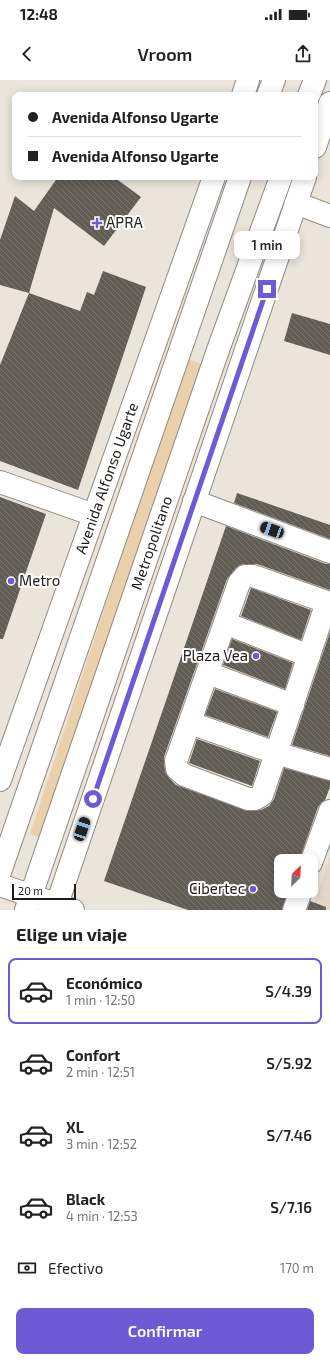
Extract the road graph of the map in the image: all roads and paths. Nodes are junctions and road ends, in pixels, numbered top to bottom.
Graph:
1 (248, 80) edge
2 (274, 80) edge
3 (315, 80) edge
4 (244, 92) edge
5 (269, 92) edge
6 (310, 92) edge
7 (330, 103) edge
8 (318, 138) edge
9 (213, 180) edge
10 (239, 180) edge
11 (280, 180) edge
12 (304, 180) edge
13 (296, 203) junction
14 (330, 216) edge
15 (0, 482) edge
16 (194, 501) junction
17 (94, 515) junction
18 (330, 552) edge
19 (329, 603) edge
20 (225, 623) junction
21 (309, 656) junction
22 (208, 673) junction
23 (292, 705) junction
24 (190, 723) junction
25 (276, 753) junction
26 (329, 764) edge
27 (2, 769) edge
28 (330, 811) edge
29 (314, 854) edge
30 (0, 872) edge
31 (0, 885) edge
32 (298, 898) edge
33 (29, 903) edge
34 (62, 908) edge
35 (294, 910) edge

1 - 4 main road
2 - 5 main road
3 - 6 main road
7 - 8 main road
9 - 17 main road, Avenida Alfonso Ugarte
10 - 30 main road
11 - 33 main road, Metropolitano
12 - 13 main road
13 - 14 main road
13 - 16 main road
15 - 17 main road
16 - 18 main road
16 - 34 main road
17 - 27 main road, Avenida Alfonso Ugarte
19 - 20 main road
19 - 21 main road
20 - 21 main road
20 - 22 main road
21 - 23 main road
22 - 23 main road
22 - 24 main road
23 - 25 main road
24 - 25 main road
24 - 25 main road
25 - 26 main road
28 - 29 main road
31 - 33 main road
32 - 35 main road
33 - 34 main road

